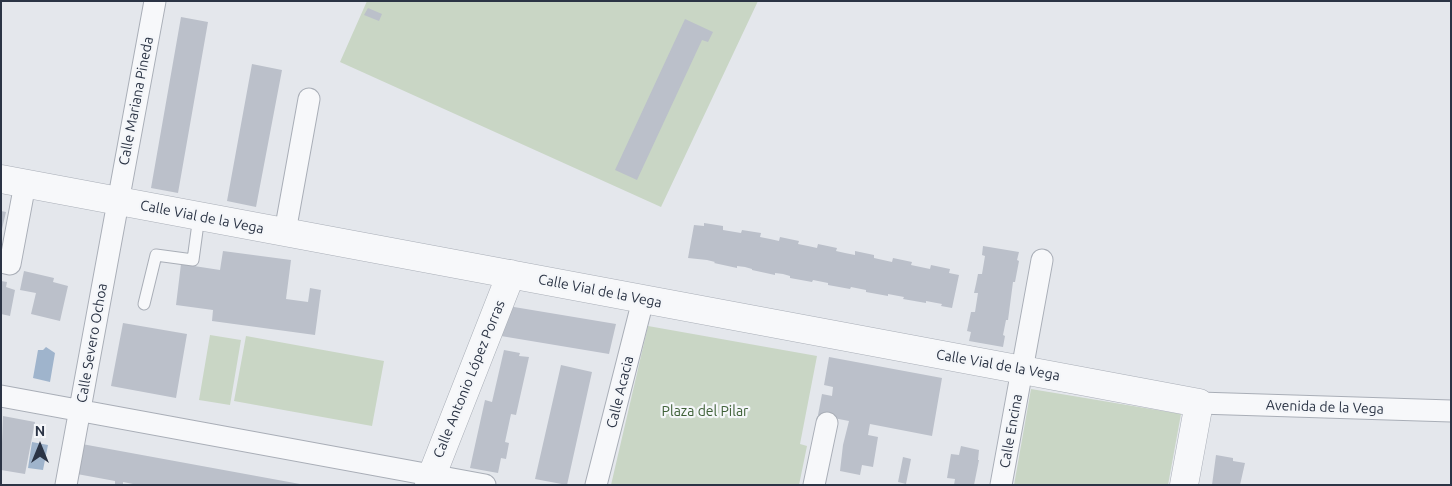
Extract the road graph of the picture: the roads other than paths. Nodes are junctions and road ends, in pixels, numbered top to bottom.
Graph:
1 (155, 1) edge
2 (309, 99) dead end
3 (13, 182) edge
4 (117, 201) junction
5 (199, 216) junction
6 (285, 232) junction
7 (1042, 260) dead end
8 (1, 262) edge
9 (511, 274) junction
10 (643, 300) junction
11 (144, 304) dead end
12 (1023, 369) junction
13 (1, 396) edge
14 (1199, 402) junction
15 (79, 410) junction
16 (1451, 411) edge
17 (827, 423) dead end
18 (430, 480) edge
19 (66, 485) edge
20 (485, 485) edge
21 (596, 485) edge
22 (814, 485) edge
23 (1002, 485) edge
24 (1184, 485) edge

1 - 4 street, Calle Mariana Pineda
2 - 6 street
3 - 4 street, Calle Vial de la Vega
3 - 8 street
4 - 5 street, Calle Vial de la Vega
4 - 15 street, Calle Severo Ochoa
5 - 6 street, Calle Vial de la Vega
5 - 11 lane
6 - 9 street, Calle Vial de la Vega
7 - 12 street, Calle Encina
9 - 10 street, Calle Vial de la Vega
9 - 18 street, Calle Antonio López Porras
10 - 12 street, Calle Vial de la Vega
10 - 21 street, Calle Acacia
12 - 14 street, Calle Vial de la Vega
12 - 23 street, Calle Encina
13 - 15 street
14 - 16 street, Avenida de la Vega
14 - 24 street
15 - 18 street
15 - 19 street, Calle Severo Ochoa
17 - 22 street
18 - 20 street

